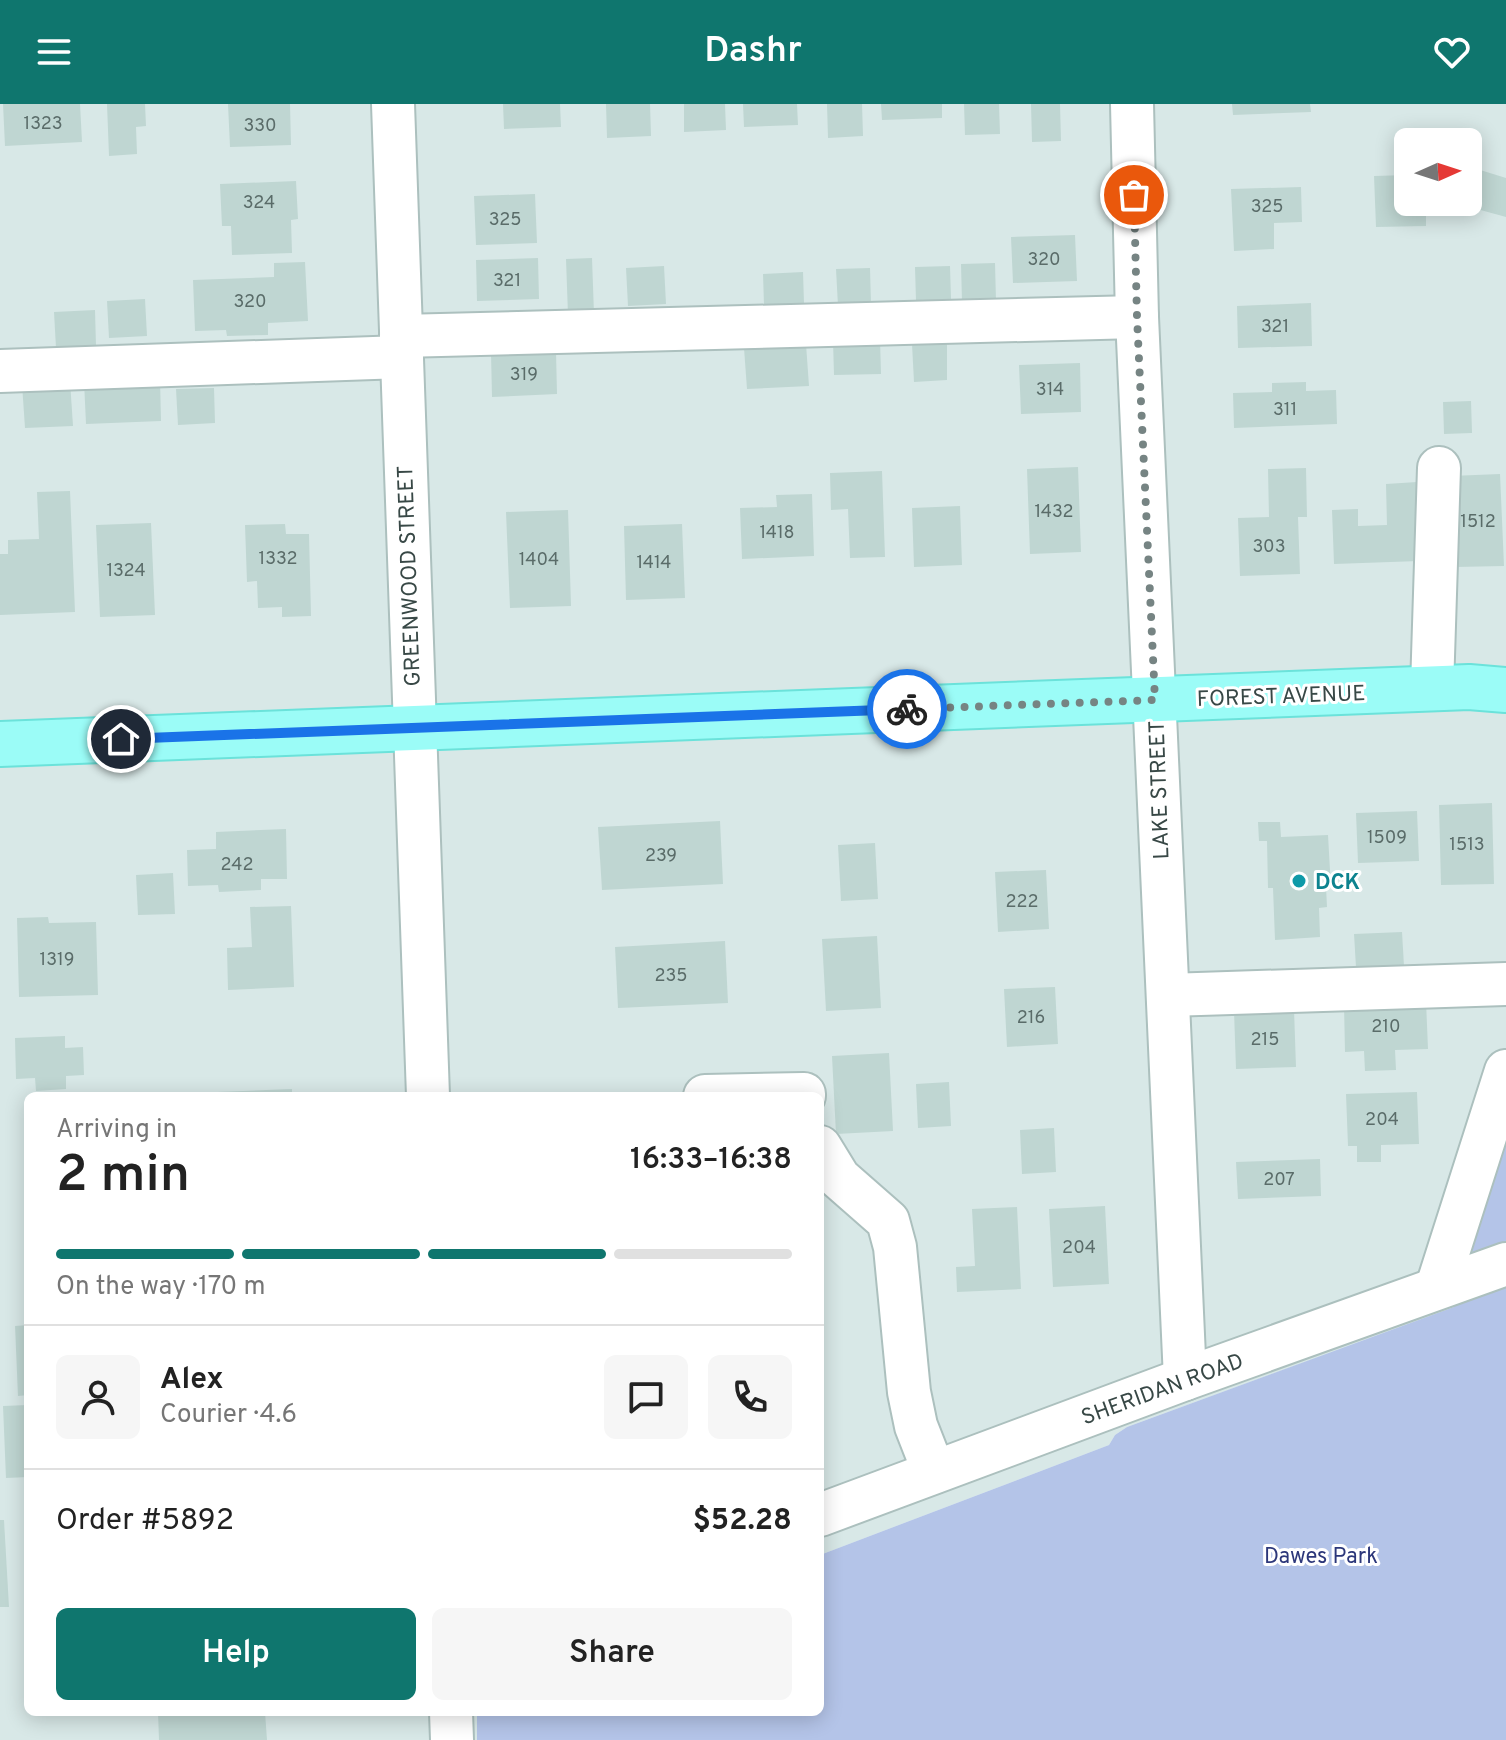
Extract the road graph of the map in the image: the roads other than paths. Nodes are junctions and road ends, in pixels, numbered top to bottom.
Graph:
1 (393, 104) edge
2 (1132, 104) edge
3 (1137, 317) junction
4 (401, 346) junction
5 (0, 371) edge
6 (1439, 468) dead end
7 (1432, 688) junction
8 (1506, 690) edge
9 (1155, 700) junction
10 (413, 727) junction
11 (0, 744) edge
12 (1506, 984) edge
13 (1168, 995) junction
14 (1506, 1071) edge
15 (428, 1092) edge
16 (824, 1154) edge
17 (1506, 1264) edge
18 (1437, 1287) junction
19 (1185, 1379) junction
20 (934, 1472) junction
21 (824, 1513) edge
22 (451, 1716) edge
23 (452, 1740) edge

1 - 4 street, GREENWOOD STREET
2 - 3 street, LAKE STREET
3 - 4 street
3 - 9 street, LAKE STREET
4 - 5 street
4 - 10 street, GREENWOOD STREET
6 - 7 street
7 - 8 main road, FOREST AVENUE
7 - 9 main road, FOREST AVENUE
9 - 10 main road, FOREST AVENUE
9 - 13 street, LAKE STREET
10 - 11 main road, FOREST AVENUE
10 - 15 street, GREENWOOD STREET
12 - 13 street
13 - 19 street, LAKE STREET
14 - 18 street
16 - 20 street
17 - 18 street, SHERIDAN ROAD
18 - 19 street, SHERIDAN ROAD
19 - 20 street, SHERIDAN ROAD
20 - 21 street, SHERIDAN ROAD
22 - 23 street

